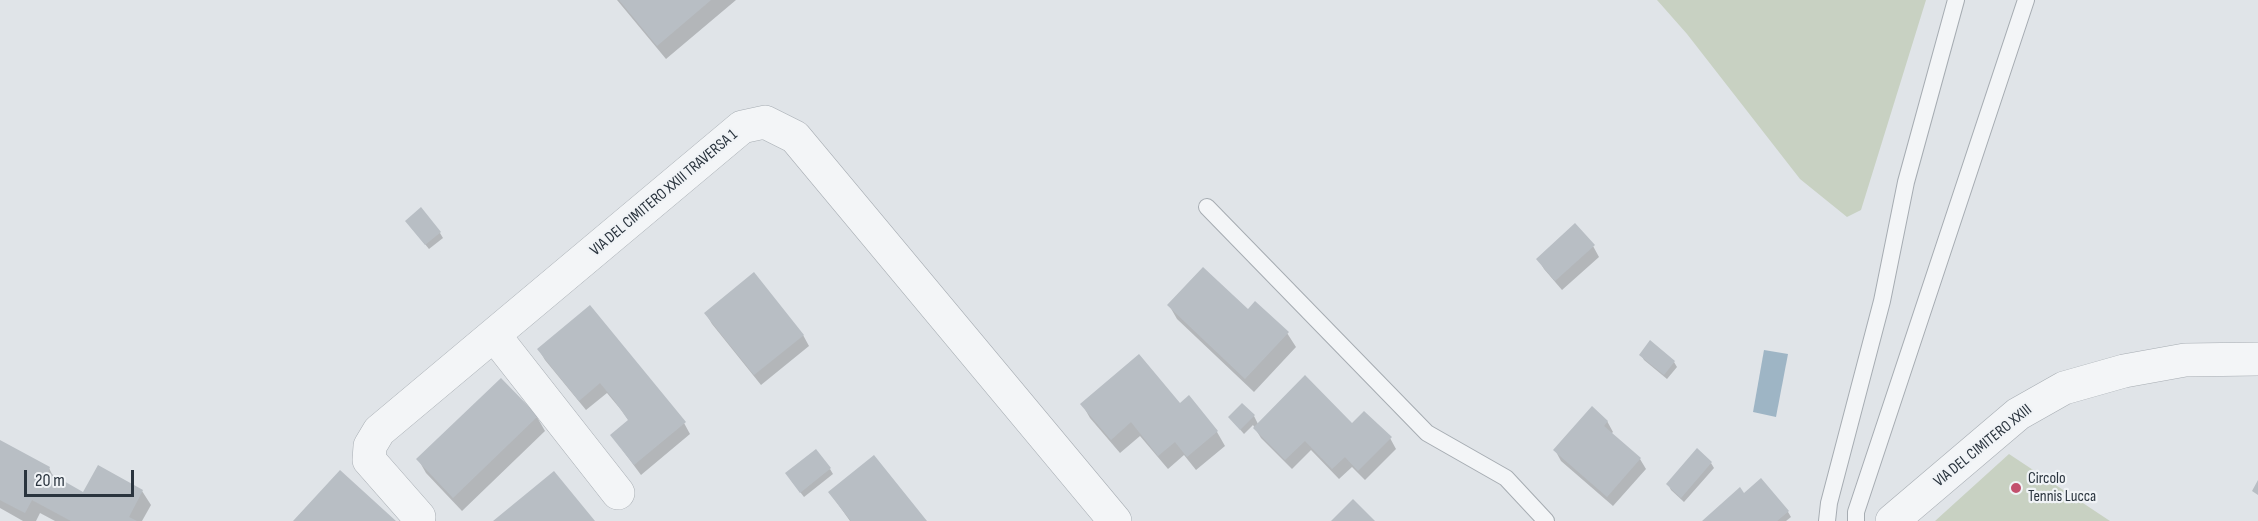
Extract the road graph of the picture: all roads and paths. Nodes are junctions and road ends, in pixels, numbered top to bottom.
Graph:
1 (1956, 0) edge
2 (2026, 0) edge
3 (1207, 207) dead end
4 (494, 335) junction
5 (2258, 359) edge
6 (618, 493) dead end
7 (419, 517) dead end
8 (1115, 521) edge
9 (1546, 521) edge
10 (1827, 521) edge
11 (1856, 521) edge
12 (1892, 521) edge

1 - 10 lane
2 - 11 lane
3 - 9 lane
4 - 6 street
4 - 7 street, VIA DEL CIMITERO XXIII TRAVERSA 1
4 - 8 street, VIA DEL CIMITERO XXIII TRAVERSA 1
5 - 12 street, VIA DEL CIMITERO XXIII

